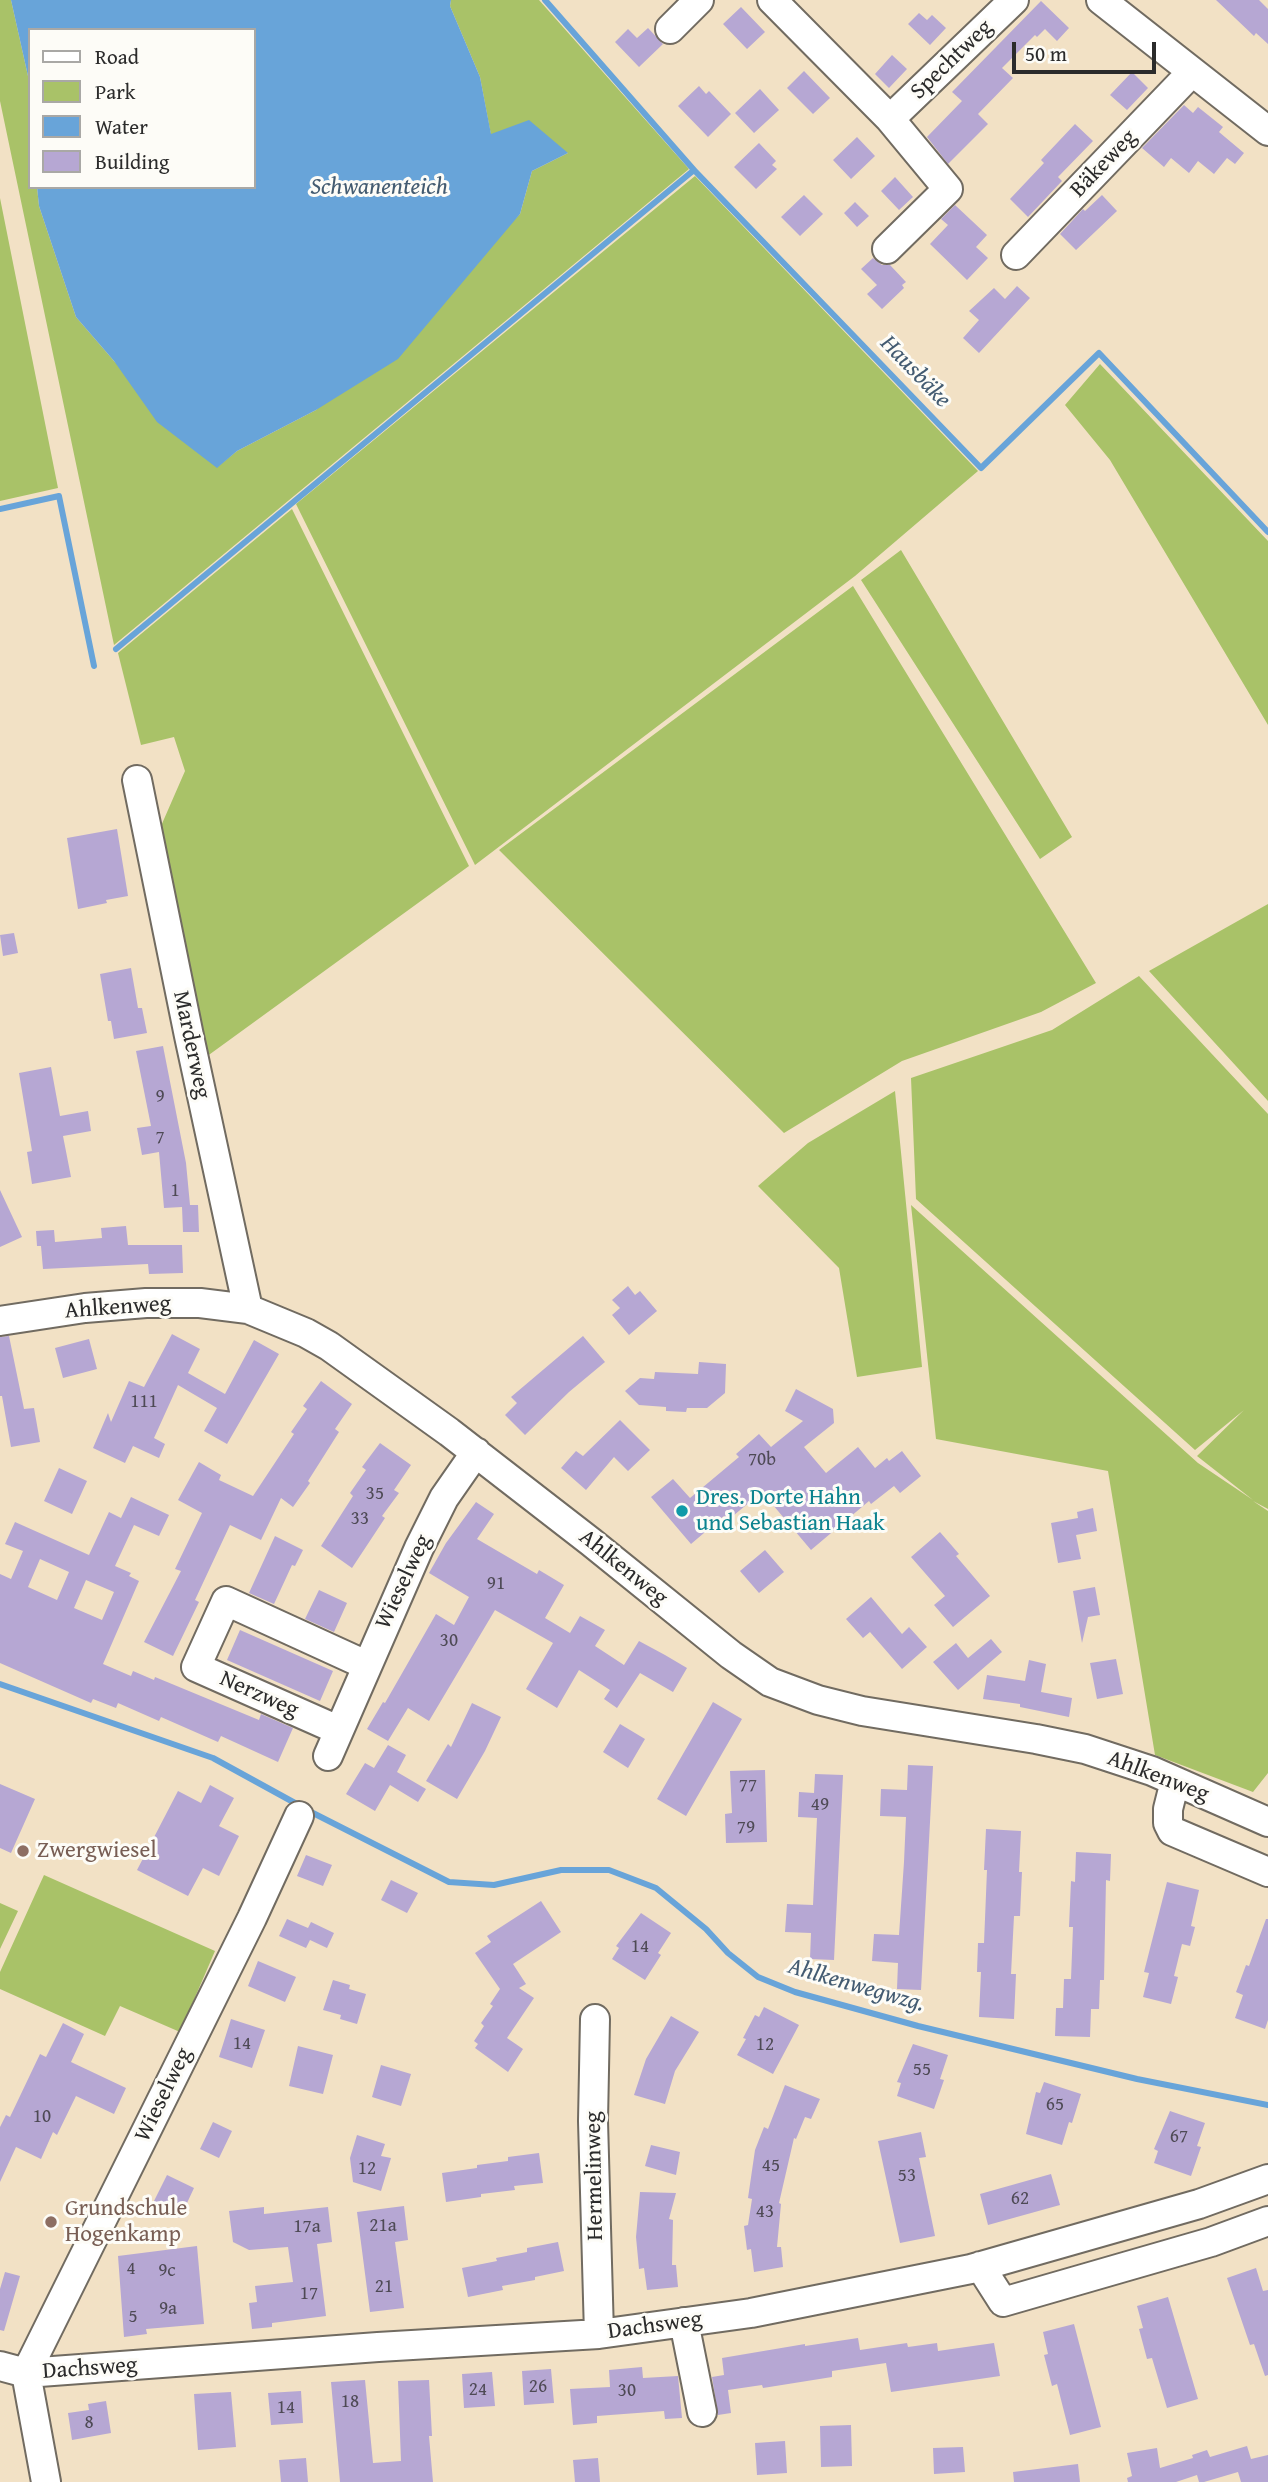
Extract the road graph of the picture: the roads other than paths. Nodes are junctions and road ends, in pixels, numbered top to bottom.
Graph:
1 (699, 0) edge
2 (772, 0) edge
3 (1014, 0) edge
4 (1101, 0) edge
5 (670, 29) dead end
6 (1192, 72) junction
7 (890, 119) junction
8 (1268, 131) edge
9 (887, 249) dead end
10 (1016, 255) dead end
11 (137, 780) dead end
12 (248, 1309) junction
13 (0, 1321) edge
14 (476, 1452) junction
15 (366, 1665) junction
16 (338, 1730) junction
17 (328, 1756) dead end
18 (1175, 1781) junction
19 (299, 1816) dead end
20 (1268, 1822) edge
21 (1268, 1872) edge
22 (595, 2018) dead end
23 (1268, 2179) edge
24 (1199, 2204) junction
25 (1268, 2221) edge
26 (1211, 2242) junction
27 (980, 2266) junction
28 (684, 2322) junction
29 (599, 2334) junction
30 (13, 2370) edge
31 (702, 2412) dead end
32 (47, 2482) edge

1 - 5 street
2 - 7 street
3 - 7 street, Spechtweg
4 - 6 street
6 - 8 street
6 - 10 street, Bäkeweg
7 - 9 street
11 - 12 street, Marderweg
12 - 13 street, Ahlkenweg
12 - 14 street, Ahlkenweg
14 - 15 street, Wieselweg
14 - 18 street, Ahlkenweg
15 - 16 street, Wieselweg
15 - 16 street, Nerzweg
16 - 17 street, Wieselweg
18 - 20 street, Ahlkenweg
18 - 21 street
19 - 30 street, Wieselweg
22 - 29 street, Hermelinweg
23 - 24 street, Dachsweg
24 - 26 street
24 - 27 street, Dachsweg
25 - 26 street
26 - 27 street
27 - 28 street, Dachsweg
28 - 29 street, Dachsweg
28 - 31 street
29 - 30 street, Dachsweg
30 - 32 street

